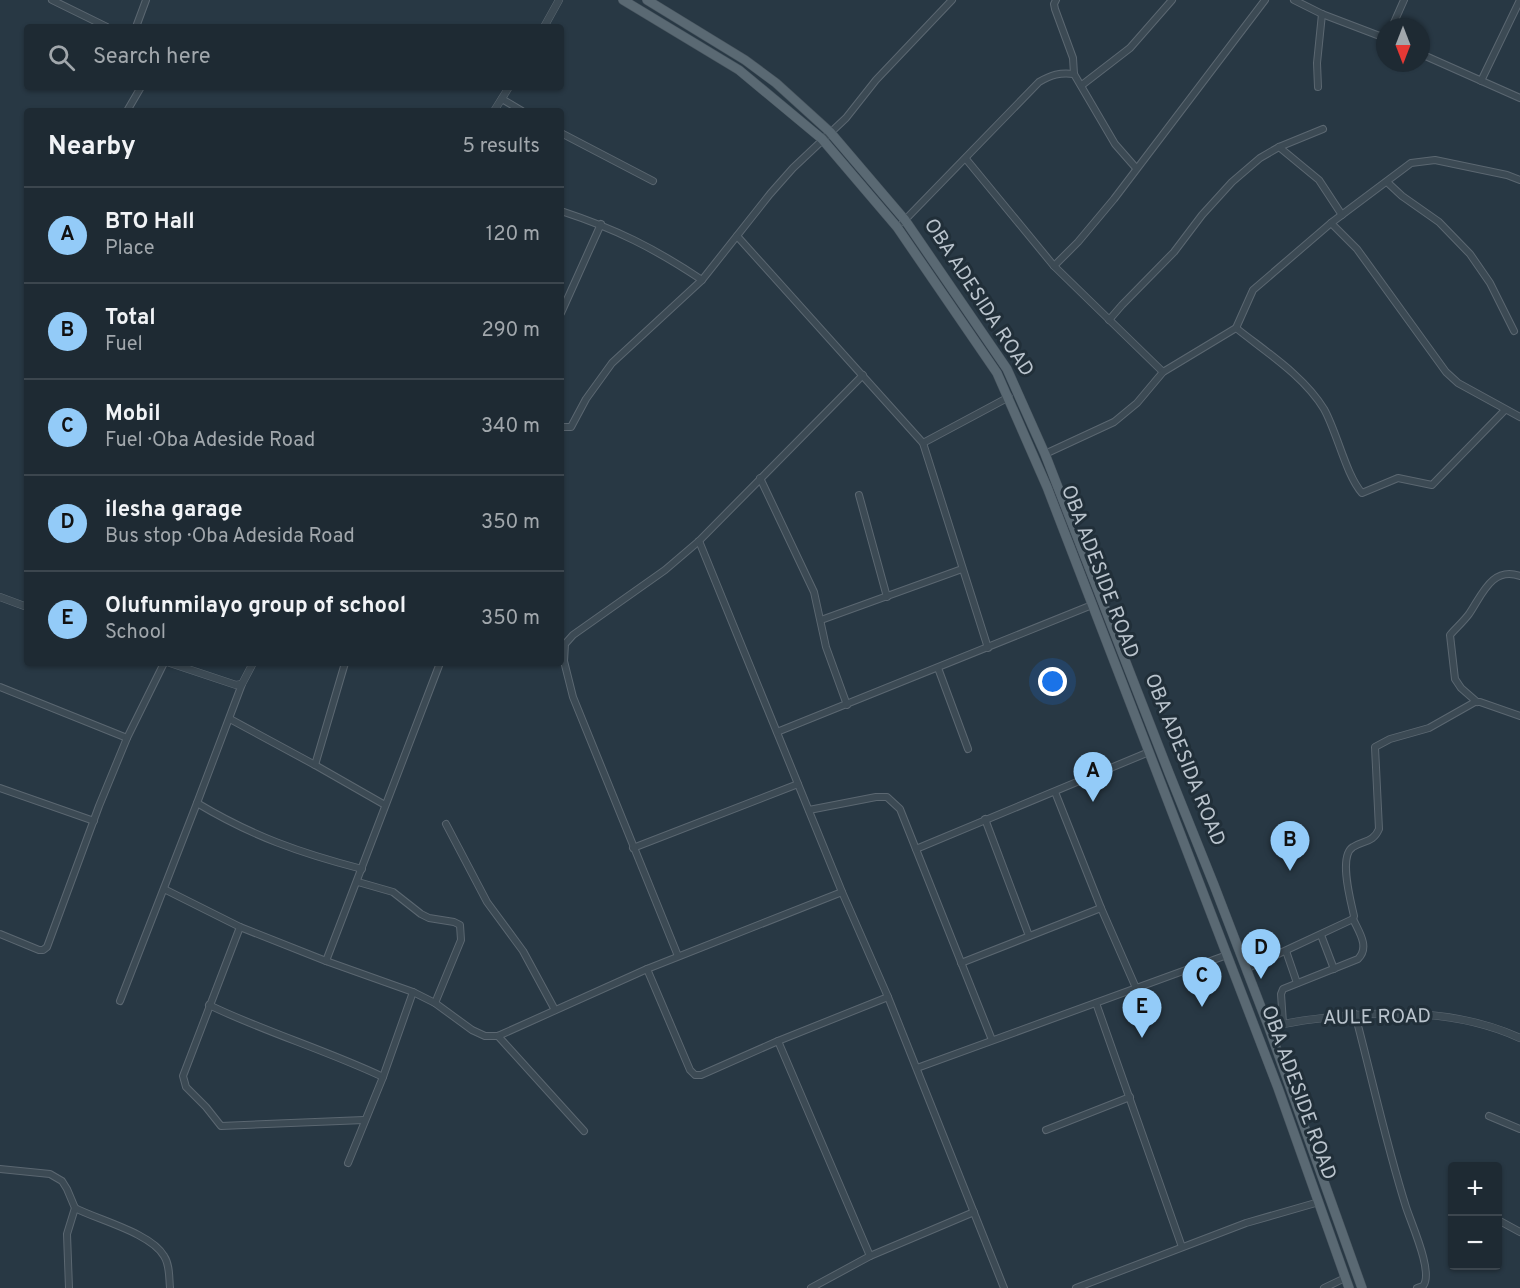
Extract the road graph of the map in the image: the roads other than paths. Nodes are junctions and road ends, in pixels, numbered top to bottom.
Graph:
1 (52, 0) edge
2 (146, 0) edge
3 (559, 0) edge
4 (623, 0) edge
5 (647, 0) edge
6 (952, 0) edge
7 (1056, 0) edge
8 (1173, 0) edge
9 (1265, 0) edge
10 (1294, 0) edge
11 (1404, 0) edge
12 (1520, 0) edge
13 (1322, 14) junction
14 (1396, 18) edge
15 (101, 24) edge
16 (137, 24) edge
17 (545, 24) edge
18 (1376, 35) edge
19 (1430, 58) edge
20 (1074, 74) junction
21 (1481, 81) junction
22 (1082, 85) junction
23 (1318, 87) dead end
24 (139, 90) edge
25 (507, 90) edge
26 (1520, 98) edge
27 (502, 99) junction
28 (129, 108) edge
29 (496, 108) edge
30 (517, 108) edge
31 (1323, 129) dead end
32 (830, 132) junction
33 (564, 135) edge
34 (822, 139) junction
35 (1279, 147) junction
36 (966, 159) junction
37 (1136, 168) junction
38 (1520, 170) edge
39 (1518, 179) edge
40 (653, 181) dead end
41 (1387, 182) junction
42 (564, 212) edge
43 (1341, 215) junction
44 (905, 220) junction
45 (601, 224) junction
46 (1331, 224) junction
47 (897, 227) junction
48 (737, 236) junction
49 (1054, 266) junction
50 (702, 280) junction
51 (564, 306) edge
52 (1109, 320) junction
53 (1236, 328) junction
54 (1514, 331) dead end
55 (1162, 372) junction
56 (863, 375) junction
57 (1009, 397) junction
58 (1505, 410) junction
59 (1520, 417) edge
60 (564, 427) edge
61 (923, 443) junction
62 (1045, 454) junction
63 (760, 478) junction
64 (859, 495) dead end
65 (699, 541) junction
66 (962, 570) junction
67 (1520, 576) edge
68 (1095, 583) junction
69 (1084, 586) junction
70 (0, 597) edge
71 (887, 597) junction
72 (1092, 605) junction
73 (24, 606) edge
74 (821, 620) junction
75 (988, 648) junction
76 (163, 666) edge
77 (179, 666) edge
78 (251, 666) edge
79 (344, 666) edge
80 (439, 666) edge
81 (938, 668) junction
82 (242, 684) junction
83 (0, 687) edge
84 (1477, 702) junction
85 (847, 705) junction
86 (1520, 716) edge
87 (230, 719) junction
88 (777, 732) junction
89 (127, 738) junction
90 (968, 749) dead end
91 (1149, 752) junction
92 (315, 765) junction
93 (1169, 773) junction
94 (1158, 777) junction
95 (798, 784) junction
96 (0, 788) edge
97 (1055, 792) junction
98 (197, 803) junction
99 (385, 805) junction
100 (808, 810) junction
101 (985, 819) junction
102 (94, 821) junction
103 (446, 824) dead end
104 (633, 848) junction
105 (916, 849) junction
106 (362, 869) junction
107 (358, 882) junction
108 (164, 889) junction
109 (842, 892) junction
110 (1101, 908) junction
111 (1353, 919) junction
112 (240, 927) junction
113 (0, 934) edge
114 (1321, 935) junction
115 (1029, 936) junction
116 (1286, 951) junction
117 (1227, 955) junction
118 (678, 956) junction
119 (326, 961) junction
120 (961, 963) junction
121 (647, 969) junction
122 (1246, 969) junction
123 (1334, 969) junction
124 (1298, 983) junction
125 (1136, 988) junction
126 (413, 992) junction
127 (888, 997) junction
128 (120, 1001) dead end
129 (435, 1003) junction
130 (1096, 1003) junction
131 (209, 1005) junction
132 (555, 1010) junction
133 (1355, 1014) junction
134 (1283, 1023) junction
135 (1269, 1028) junction
136 (498, 1036) junction
137 (1520, 1038) edge
138 (992, 1040) junction
139 (778, 1041) junction
140 (916, 1068) junction
141 (382, 1077) junction
142 (1130, 1097) junction
143 (1489, 1116) dead end
144 (364, 1120) junction
145 (1520, 1129) edge
146 (1046, 1130) dead end
147 (584, 1131) dead end
148 (348, 1163) dead end
149 (0, 1169) edge
150 (1319, 1202) junction
151 (75, 1208) junction
152 (974, 1212) junction
153 (1502, 1223) edge
154 (1520, 1233) edge
155 (1182, 1247) junction
156 (870, 1257) junction
157 (1347, 1283) edge
158 (69, 1288) edge
159 (170, 1288) edge
160 (811, 1288) edge
161 (1004, 1288) edge
162 (1076, 1288) edge
163 (1323, 1288) edge
164 (1362, 1288) edge
165 (1417, 1288) edge

1 - 15 street
2 - 16 street
3 - 17 street
4 - 34 main road, OBA ADESIDE ROAD
5 - 32 main road, OBA ADESIDA ROAD
6 - 32 street
7 - 20 street
8 - 22 street
9 - 37 street
10 - 13 street
11 - 14 street
12 - 21 street
13 - 18 street
13 - 23 street
19 - 21 street
20 - 22 street
20 - 36 street
21 - 26 street
22 - 37 street
24 - 28 street
25 - 27 street
27 - 29 street
27 - 30 street
31 - 35 street
32 - 34 street
32 - 44 main road, OBA ADESIDA ROAD
33 - 40 street
34 - 47 main road, OBA ADESIDE ROAD
34 - 48 street
35 - 43 street
35 - 52 street
36 - 44 street
36 - 49 street
37 - 49 street
38 - 39 street
39 - 41 street
41 - 43 street
41 - 54 street
42 - 45 street
43 - 46 street
44 - 47 street
44 - 62 main road, OBA ADESIDA ROAD
45 - 50 street
45 - 51 street
46 - 53 street
46 - 58 street
47 - 57 main road, OBA ADESIDE ROAD
48 - 50 street
48 - 56 street
49 - 52 street
50 - 60 street
52 - 55 street
53 - 55 street
53 - 58 street
55 - 62 street
56 - 61 street
56 - 63 street
57 - 61 street
57 - 69 main road, OBA ADESIDE ROAD
58 - 59 street
61 - 66 street
62 - 68 main road, OBA ADESIDA ROAD
63 - 65 street
63 - 74 street
64 - 71 street
65 - 88 street
65 - 104 street
66 - 71 street
66 - 75 street
67 - 84 street
68 - 69 main road
68 - 93 main road, OBA ADESIDA ROAD
69 - 72 main road, OBA ADESIDE ROAD
70 - 73 street
71 - 74 street
72 - 75 street
72 - 91 main road, OBA ADESIDE ROAD
74 - 85 street
75 - 81 street
76 - 89 street
77 - 82 street
78 - 82 street
79 - 92 street
80 - 99 street
81 - 85 street
81 - 90 street
82 - 87 street
83 - 89 street
84 - 86 street
84 - 111 street
85 - 88 street
87 - 92 street
87 - 98 street
88 - 95 street
89 - 102 street
91 - 94 main road, OBA ADESIDE ROAD
91 - 97 street
92 - 99 street
93 - 94 main road
93 - 122 main road, OBA ADESIDA ROAD
94 - 117 main road, OBA ADESIDE ROAD
95 - 100 street
95 - 104 street
96 - 102 street
97 - 101 street
97 - 110 street
98 - 106 street
98 - 108 street
99 - 106 street
100 - 105 street
100 - 109 street
101 - 105 street
101 - 115 street
102 - 113 street
103 - 132 street
104 - 118 street
105 - 120 street
106 - 107 street
107 - 119 street
107 - 129 street
108 - 112 street
108 - 128 street
109 - 118 street
109 - 127 street
110 - 115 street
110 - 125 street
111 - 114 street
111 - 123 street
112 - 119 street
112 - 131 street
114 - 116 street
114 - 123 street
115 - 120 street
116 - 122 street
116 - 124 street
117 - 125 street
117 - 150 main road, OBA ADESIDE ROAD
118 - 121 street
119 - 126 street
120 - 138 street
121 - 132 street
121 - 139 street
122 - 135 main road, OBA ADESIDA ROAD
123 - 124 street
124 - 134 street
125 - 130 street
126 - 129 street
126 - 141 street
127 - 139 street
127 - 140 street
129 - 136 street
130 - 138 street
130 - 142 street
131 - 141 street
131 - 144 street
132 - 136 street
133 - 134 street, AULE ROAD
133 - 137 street, AULE ROAD
133 - 165 street
134 - 135 street, AULE ROAD
135 - 164 main road, OBA ADESIDA ROAD
136 - 147 street
138 - 140 street
139 - 156 street
140 - 152 street
141 - 144 street
142 - 146 street
142 - 155 street
143 - 145 street
144 - 148 street
149 - 151 street
150 - 155 street
150 - 157 main road, OBA ADESIDE ROAD
151 - 158 street
151 - 159 street
152 - 156 street
152 - 161 street
153 - 154 street
155 - 162 street
156 - 160 street
157 - 163 street

